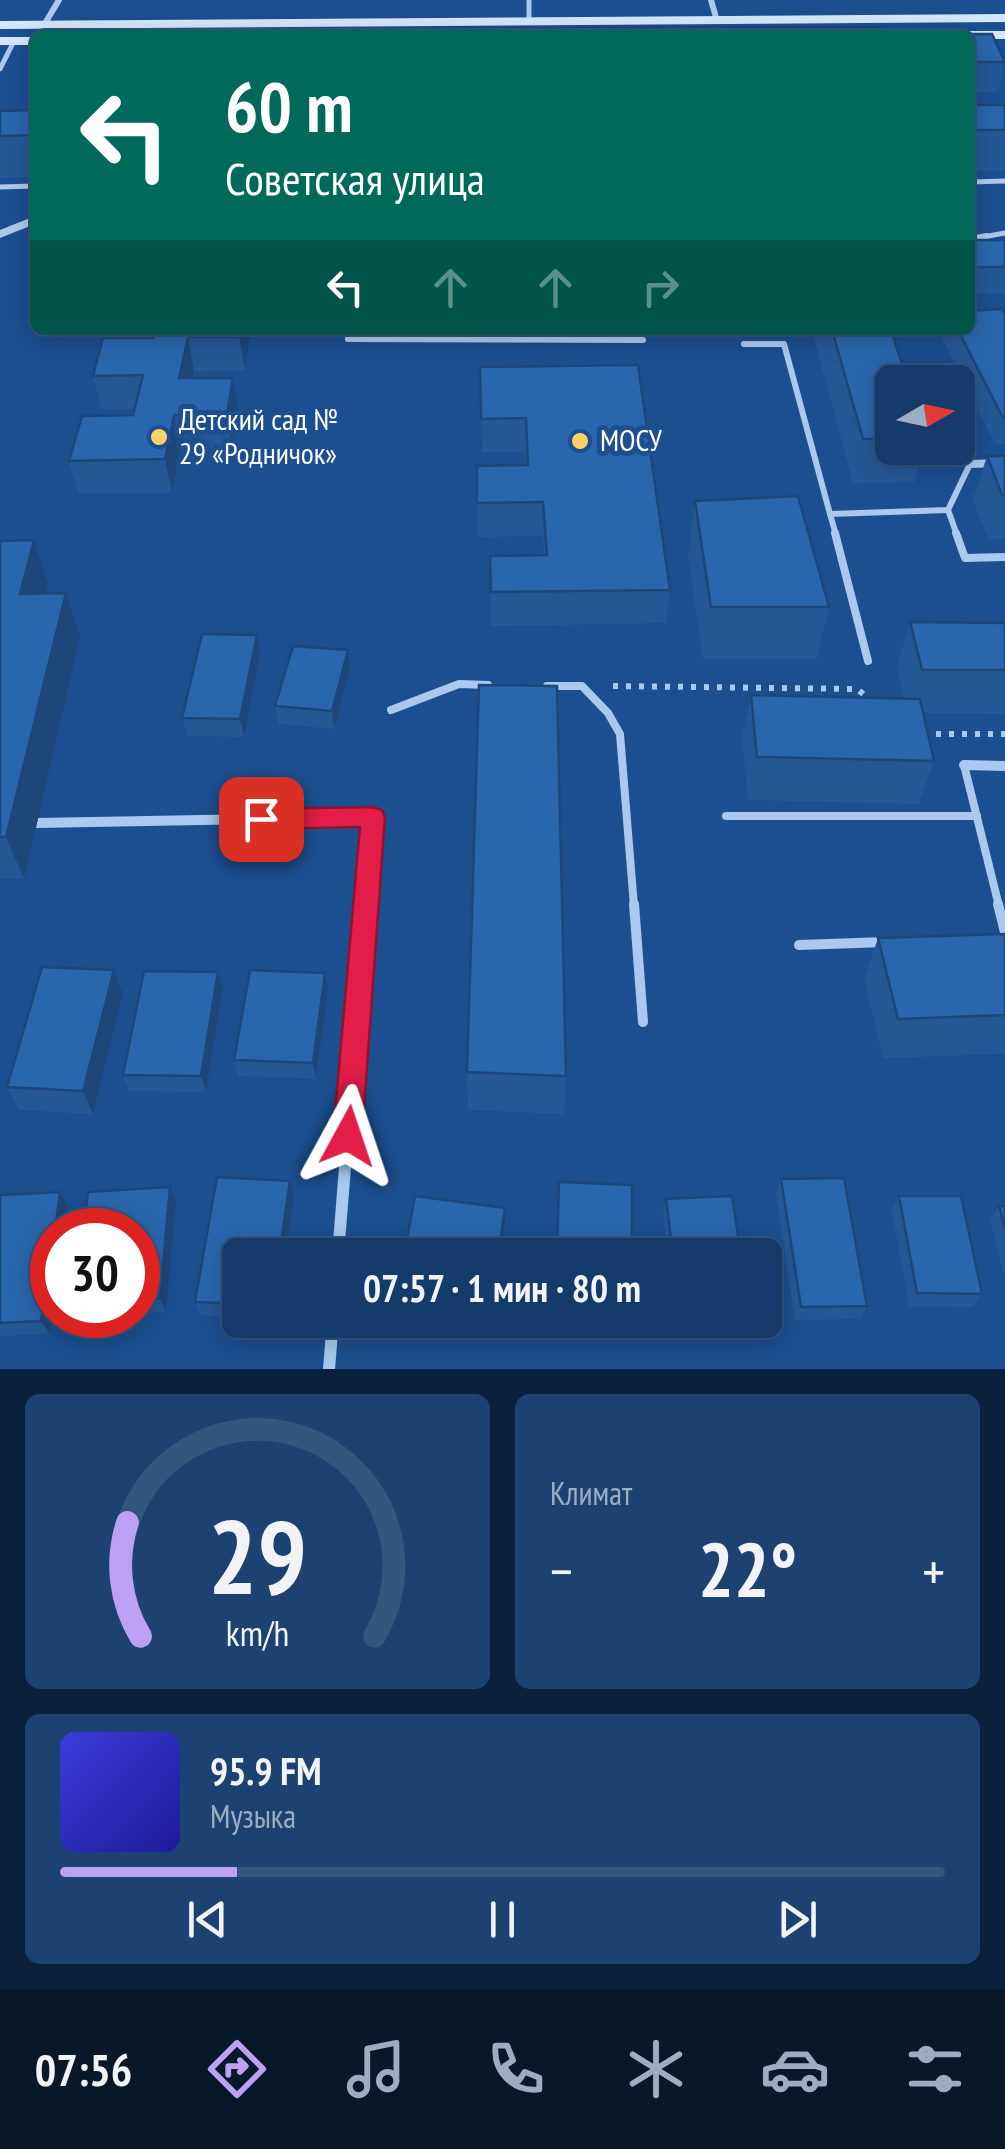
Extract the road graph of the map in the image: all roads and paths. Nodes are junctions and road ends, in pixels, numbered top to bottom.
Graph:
1 (58, 0) edge
2 (530, 0) edge
3 (711, 0) edge
4 (1005, 18) edge
5 (717, 20) junction
6 (529, 22) junction
7 (0, 25) edge
8 (44, 25) junction
9 (975, 34) edge
10 (1005, 34) edge
11 (7, 41) edge
12 (0, 69) edge
13 (975, 182) edge
14 (1005, 182) edge
15 (0, 186) edge
16 (30, 186) edge
17 (30, 222) edge
18 (1005, 233) edge
19 (0, 234) edge
20 (975, 239) edge
21 (348, 335) edge
22 (643, 340) dead end
23 (744, 344) dead end
24 (1005, 463) edge
25 (975, 464) edge
26 (970, 465) edge
27 (948, 510) junction
28 (830, 514) junction
29 (1005, 557) edge
30 (868, 661) dead end
31 (494, 685) edge
32 (529, 685) edge
33 (582, 686) junction
34 (392, 710) dead end
35 (885, 711) edge
36 (914, 734) edge
37 (1005, 734) edge
38 (964, 765) joint
39 (1005, 766) edge
40 (726, 816) dead end
41 (977, 816) junction
42 (37, 823) dead end
43 (1005, 935) edge
44 (986, 938) edge
45 (893, 942) edge
46 (799, 945) dead end
47 (643, 1022) dead end
48 (339, 1238) edge
49 (332, 1338) edge
50 (329, 1369) edge

1 - 8 street
2 - 6 lane
3 - 5 street
4 - 5 main road
5 - 6 main road
6 - 8 main road
7 - 8 main road
9 - 10 main road
11 - 12 lane
13 - 14 lane
15 - 16 lane
17 - 19 street
18 - 20 lane
21 - 22 lane
23 - 28 lane
24 - 25 street
26 - 27 lane
27 - 28 lane
27 - 29 lane
28 - 30 lane
31 - 34 lane
32 - 33 lane
33 - 35 path
33 - 47 lane
36 - 37 path
38 - 39 street
38 - 41 lane
40 - 41 lane
41 - 43 lane
42 - 48 street
43 - 44 lane
45 - 46 lane
49 - 50 street

